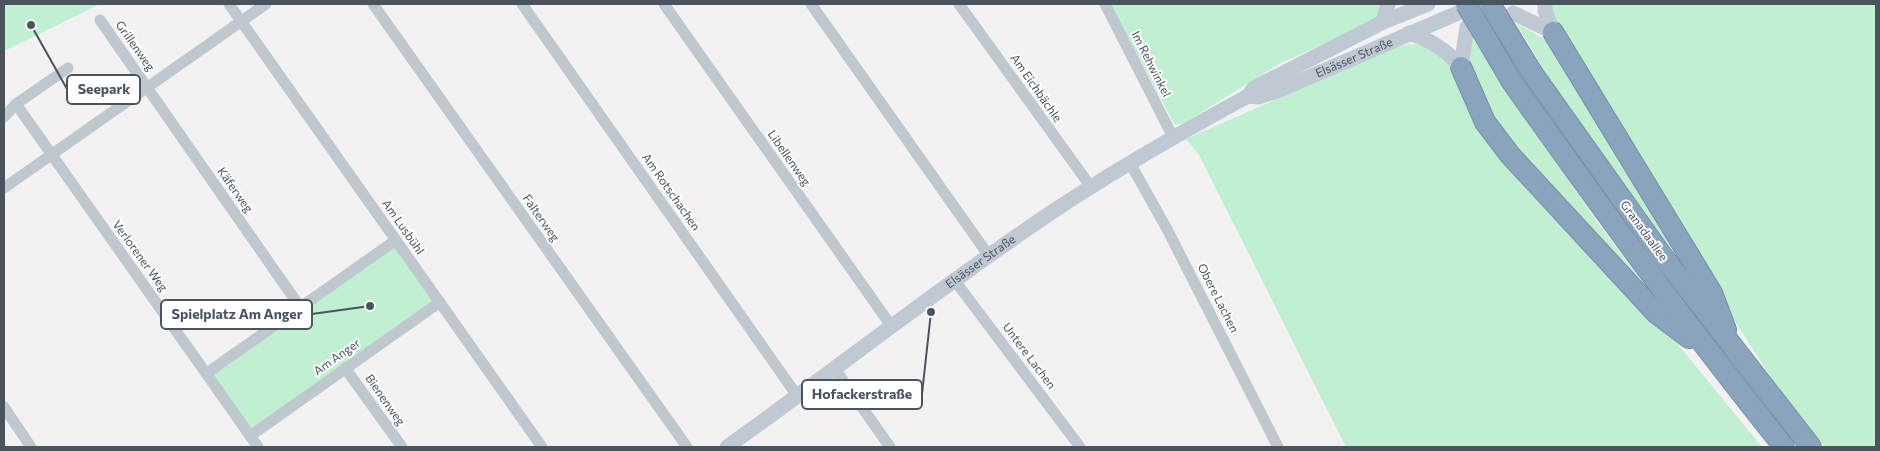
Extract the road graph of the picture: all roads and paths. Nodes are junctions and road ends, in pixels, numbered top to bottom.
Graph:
1 (229, 4) edge
2 (266, 4) edge
3 (373, 4) edge
4 (522, 4) edge
5 (664, 4) edge
6 (810, 4) edge
7 (959, 4) edge
8 (1104, 4) edge
9 (1388, 4) edge
10 (1428, 4) edge
11 (1490, 4) edge
12 (1545, 4) edge
13 (1462, 8) edge
14 (1513, 12) dead end
15 (100, 20) dead end
16 (242, 22) junction
17 (1383, 22) junction
18 (1466, 28) dead end
19 (1553, 32) junction
20 (1409, 33) junction
21 (1461, 67) junction
22 (68, 68) dead end
23 (148, 88) junction
24 (1248, 96) junction
25 (16, 104) junction
26 (4, 117) edge
27 (1173, 137) junction
28 (51, 155) junction
29 (1130, 163) junction
30 (1091, 187) junction
31 (4, 188) edge
32 (396, 240) junction
33 (989, 256) junction
34 (955, 281) junction
35 (440, 302) junction
36 (300, 307) junction
37 (892, 327) junction
38 (1734, 350) junction
39 (1710, 355) junction
40 (345, 368) junction
41 (835, 369) junction
42 (207, 373) junction
43 (798, 397) junction
44 (4, 407) edge
45 (250, 436) junction
46 (31, 447) edge
47 (258, 447) edge
48 (402, 447) edge
49 (542, 447) edge
50 (687, 447) edge
51 (727, 447) edge
52 (890, 447) edge
53 (1080, 447) edge
54 (1278, 447) edge
55 (1784, 447) edge
56 (1811, 447) edge

1 - 16 street, Am Lusbühl
2 - 16 street
3 - 50 street, Falterweg
4 - 43 street, Am Rotschachen
5 - 37 street, Libellenweg
6 - 33 street
7 - 30 street, Am Eichbächle
8 - 27 street, Im Rehwinkel
9 - 17 main road
10 - 17 main road, Elsässer Straße
11 - 38 highway, Granadaallee, bridge
12 - 19 main road
13 - 20 main road, Elsässer Straße
13 - 39 highway, Granadaallee, bridge
14 - 19 main road
15 - 23 street, Grillenweg
16 - 23 street
16 - 32 street, Am Lusbühl
17 - 24 main road, Elsässer Straße
18 - 21 main road
19 - 38 highway
20 - 21 main road
20 - 24 main road, Elsässer Straße
21 - 39 highway
22 - 25 street
23 - 28 street
23 - 36 street, Käferweg
24 - 27 main road, Elsässer Straße
25 - 26 street
25 - 28 street, Verlorener Weg
27 - 29 main road, Elsässer Straße
28 - 31 street
28 - 42 street, Verlorener Weg
29 - 30 main road, Elsässer Straße
29 - 54 street, Obere Lachen
30 - 33 main road, Elsässer Straße
32 - 35 street, Am Lusbühl
32 - 36 street
33 - 34 main road, Elsässer Straße
34 - 37 main road, Elsässer Straße
34 - 53 street, Untere Lachen
35 - 40 street, Am Anger
35 - 49 street, Am Lusbühl
36 - 42 street
37 - 41 main road, Elsässer Straße
38 - 56 highway, Granadaallee
39 - 55 highway, Granadaallee
40 - 45 street, Am Anger
40 - 48 street, Bienenweg
41 - 43 main road, Elsässer Straße
41 - 52 street
42 - 45 street, Verlorener Weg
43 - 51 main road, Elsässer Straße
44 - 46 street
45 - 47 street, Verlorener Weg

